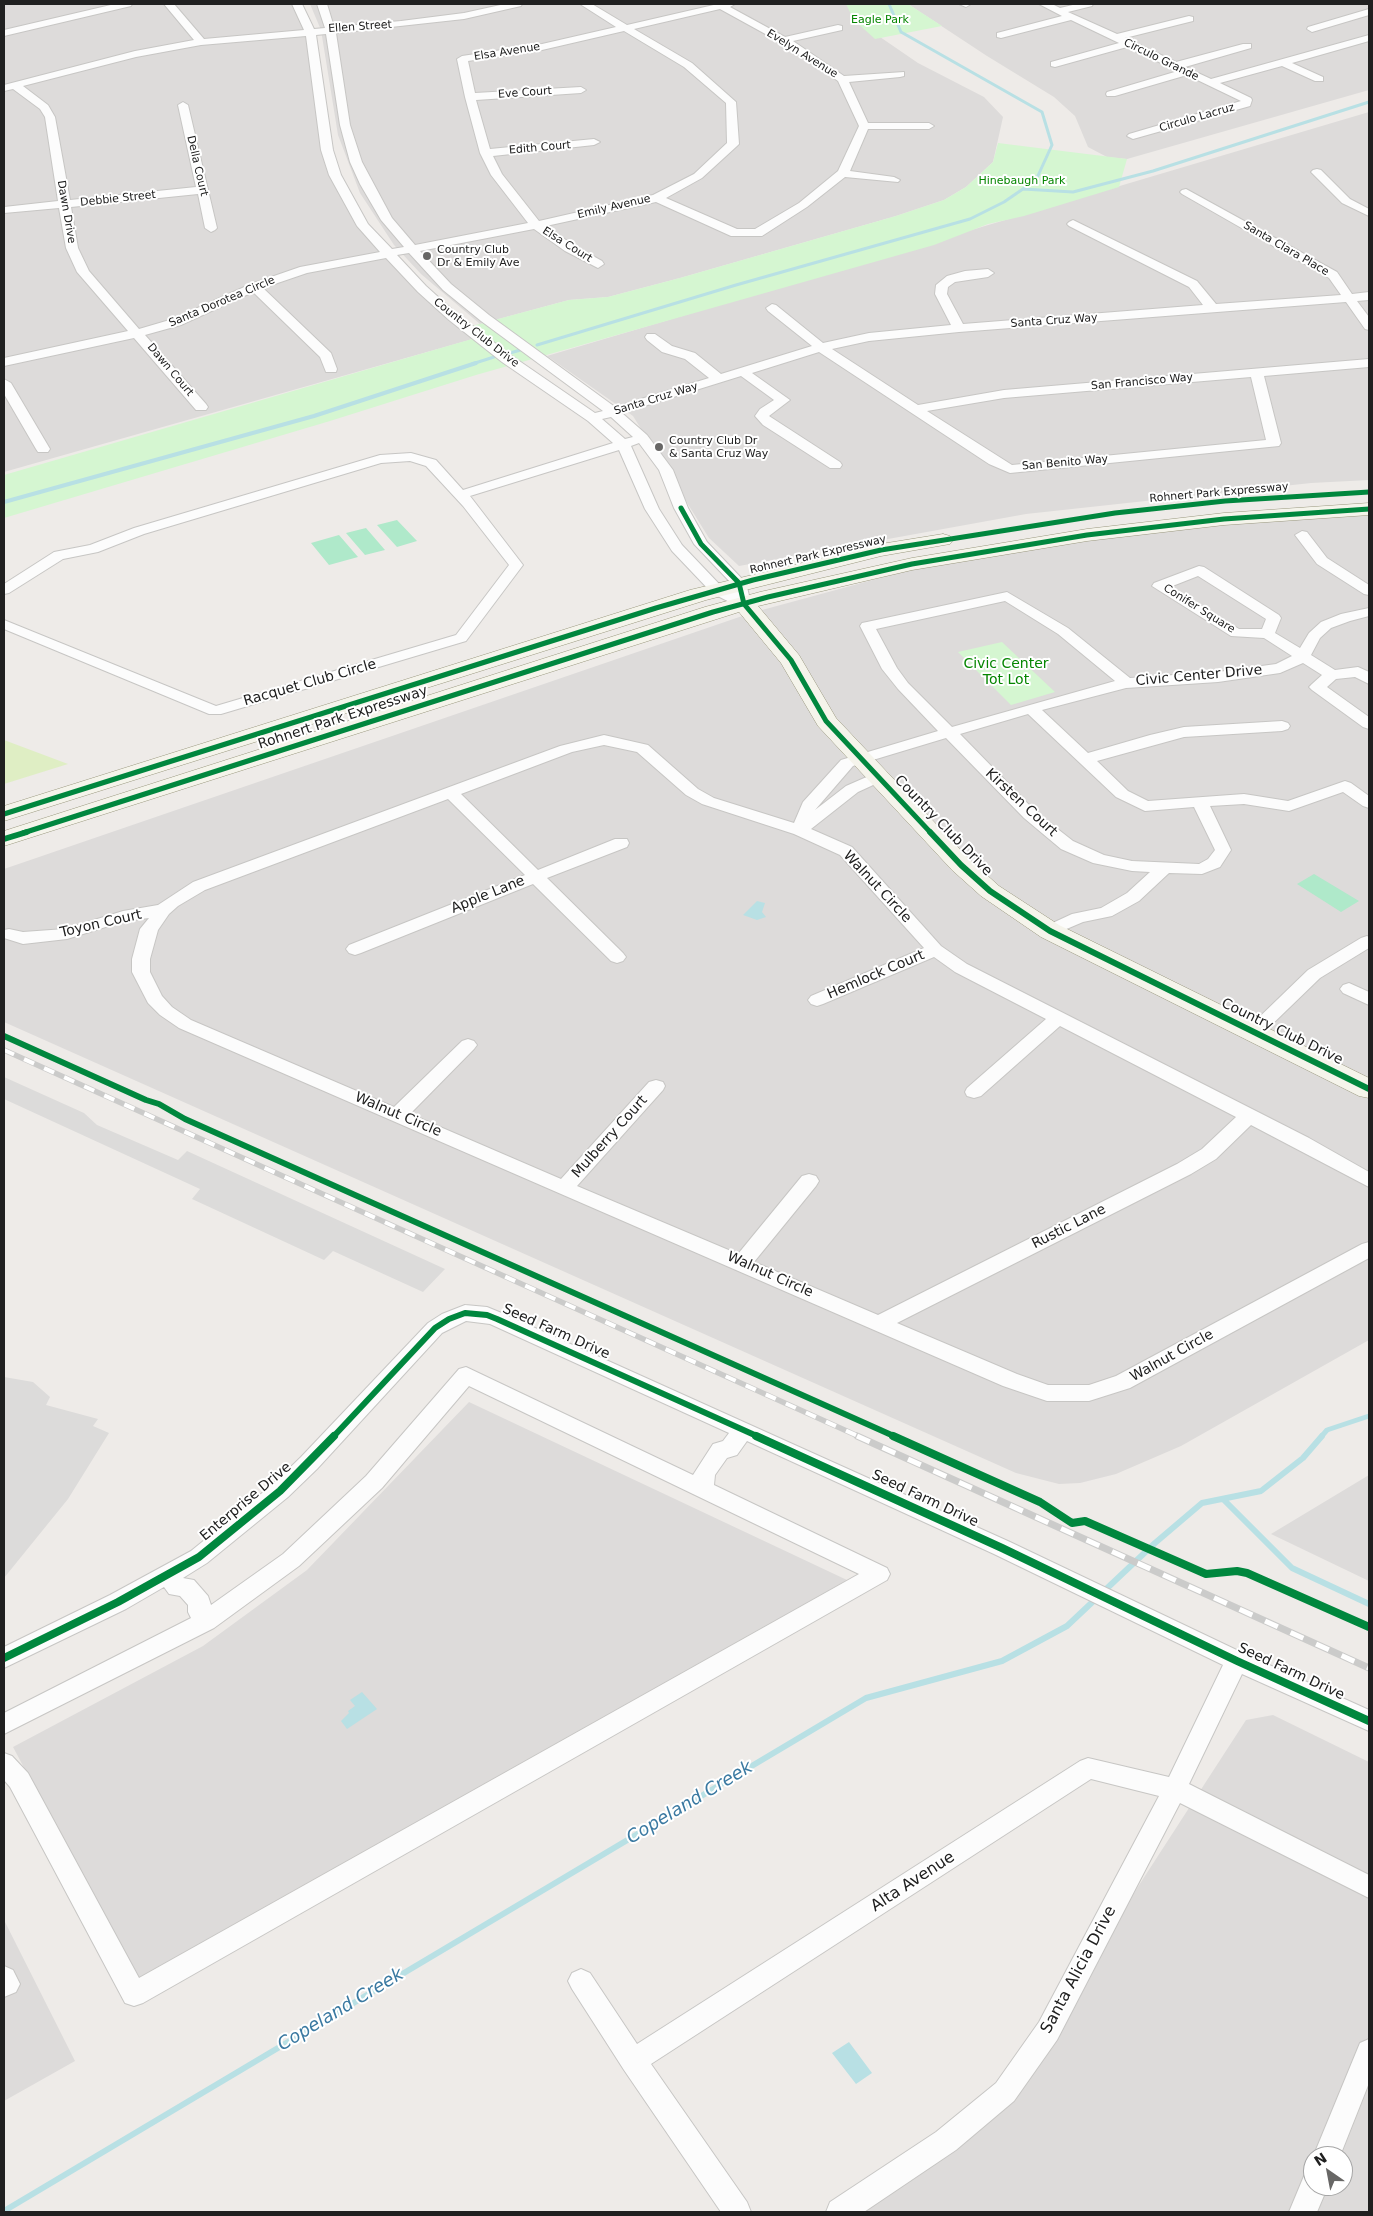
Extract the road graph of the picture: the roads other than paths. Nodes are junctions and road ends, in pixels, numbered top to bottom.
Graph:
1 (127, 4) edge
2 (169, 4) edge
3 (297, 4) edge
4 (322, 4) edge
5 (517, 4) edge
6 (585, 4) edge
7 (1044, 4) edge
8 (1088, 4) edge
9 (726, 5) edge
10 (1060, 11) junction
11 (1369, 12) edge
12 (1072, 17) junction
13 (1189, 19) dead end
14 (625, 28) junction
15 (838, 28) dead end
16 (330, 29) junction
17 (1312, 29) dead end
18 (310, 31) junction
19 (4, 33) edge
20 (1001, 35) dead end
21 (1115, 38) junction
22 (1369, 38) edge
23 (784, 40) junction
24 (201, 42) junction
25 (1128, 44) junction
26 (1348, 44) junction
27 (1248, 46) dead end
28 (1362, 50) dead end
29 (1282, 62) junction
30 (1055, 64) dead end
31 (1175, 66) junction
32 (1187, 72) junction
33 (900, 74) dead end
34 (842, 79) junction
35 (1319, 79) dead end
36 (1209, 83) junction
37 (10, 87) edge
38 (581, 90) dead end
39 (1111, 94) dead end
40 (470, 97) junction
41 (183, 105) dead end
42 (864, 126) junction
43 (930, 126) dead end
44 (1133, 136) dead end
45 (594, 142) dead end
46 (486, 153) junction
47 (843, 172) junction
48 (1317, 172) dead end
49 (894, 180) dead end
50 (203, 190) junction
51 (1186, 192) dead end
52 (657, 198) junction
53 (64, 204) junction
54 (4, 210) edge
55 (1369, 213) edge
56 (1073, 224) dead end
57 (536, 225) junction
58 (212, 228) dead end
59 (411, 249) junction
60 (388, 253) junction
61 (598, 264) dead end
62 (1173, 272) joint
63 (988, 274) dead end
64 (255, 287) junction
65 (1369, 296) edge
66 (1348, 298) junction
67 (772, 308) dead end
68 (1213, 309) junction
69 (1369, 326) edge
70 (959, 328) junction
71 (138, 333) junction
72 (651, 337) dead end
73 (518, 342) joint
74 (821, 347) junction
75 (532, 352) joint
76 (4, 362) edge
77 (1369, 363) edge
78 (331, 369) dead end
79 (742, 372) junction
80 (1257, 372) junction
81 (719, 379) junction
82 (4, 383) edge
83 (201, 407) dead end
84 (916, 409) junction
85 (613, 412) junction
86 (593, 418) junction
87 (645, 443) junction
88 (43, 449) dead end
89 (626, 449) junction
90 (835, 465) dead end
91 (1369, 492) edge
92 (464, 499) junction
93 (1369, 510) edge
94 (1302, 535) dead end
95 (4, 590) edge
96 (717, 590) junction
97 (1369, 591) edge
98 (742, 594) junction
99 (1369, 612) edge
100 (4, 624) edge
101 (1267, 634) junction
102 (1303, 657) junction
103 (1332, 676) junction
104 (1369, 678) edge
105 (1126, 683) junction
106 (1031, 708) junction
107 (1369, 724) edge
108 (1282, 726) dead end
109 (948, 732) junction
110 (860, 758) junction
111 (1087, 759) junction
112 (878, 777) junction
113 (450, 792) junction
114 (1200, 802) junction
115 (1369, 803) edge
116 (4, 814) edge
117 (800, 830) junction
118 (4, 839) edge
119 (621, 843) dead end
120 (1164, 868) junction
121 (535, 876) junction
122 (163, 910) junction
123 (1050, 931) junction
124 (9, 934) dead end
125 (1367, 942) dead end
126 (355, 949) dead end
127 (935, 950) junction
128 (617, 957) dead end
129 (1348, 989) dead end
130 (817, 1000) dead end
131 (1369, 1000) edge
132 (1058, 1018) junction
133 (1254, 1032) junction
134 (468, 1045) dead end
135 (656, 1086) dead end
136 (1369, 1089) edge
137 (974, 1092) dead end
138 (396, 1115) junction
139 (1249, 1116) junction
140 (1369, 1180) edge
141 (809, 1181) dead end
142 (565, 1187) junction
143 (1369, 1249) edge
144 (742, 1263) junction
145 (465, 1313) joint
146 (879, 1323) junction
147 (743, 1430) junction
148 (729, 1449) joint
149 (702, 1484) junction
150 (1063, 1577) joint
151 (172, 1581) junction
152 (202, 1616) junction
153 (4, 1658) edge
154 (1238, 1661) junction
155 (1369, 1721) edge
156 (4, 1724) edge
157 (4, 1762) edge
158 (1175, 1789) junction
159 (1369, 1886) edge
160 (4, 1978) edge
161 (581, 1981) dead end
162 (4, 1985) edge
163 (1369, 2052) edge
164 (633, 2061) junction
165 (1330, 2146) edge
166 (1310, 2196) edge
167 (737, 2212) edge
168 (840, 2212) edge
169 (1303, 2212) edge

1 - 19 street
2 - 24 street
3 - 18 street, Country Club Drive
4 - 16 street, Country Club Drive
5 - 16 street, Ellen Street
6 - 14 street, Emily Avenue
7 - 10 street, Circulo Grande
8 - 10 street
9 - 14 street, Elsa Avenue
9 - 23 street, Evelyn Avenue
10 - 12 street, Circulo Grande
11 - 17 street
12 - 20 street
12 - 21 street, Circulo Grande
13 - 21 street
14 - 40 street, Elsa Avenue
14 - 52 street, Emily Avenue
15 - 23 street
16 - 18 street, Ellen Street
16 - 59 street, Country Club Drive
18 - 24 street, Ellen Street
18 - 60 street, Country Club Drive
21 - 25 street, Circulo Grande
22 - 26 street, Circulo Grande
23 - 34 street, Evelyn Avenue
24 - 37 street
25 - 30 street
25 - 31 street, Circulo Grande
26 - 28 street
26 - 29 street, Circulo Grande
27 - 31 street
29 - 35 street
29 - 36 street, Circulo Grande
31 - 32 street, Circulo Grande
32 - 36 street, Circulo Grande
32 - 39 street
33 - 34 street
34 - 42 street, Evelyn Avenue
36 - 44 street, Circulo Lacruz
37 - 53 street, Dawn Drive
38 - 40 street, Eve Court
40 - 46 street, Elsa Avenue
41 - 50 street, Della Court
42 - 43 street
42 - 47 street
45 - 46 street, Edith Court
46 - 57 street, Elsa Avenue
47 - 49 street
47 - 52 street
48 - 55 street
50 - 53 street, Debbie Street
50 - 58 street, Della Court
51 - 66 street, Santa Clara Place
52 - 57 street, Emily Avenue
53 - 54 street, Debbie Street
53 - 71 street, Dawn Drive
56 - 62 street
57 - 59 street, Emily Avenue
57 - 61 street, Elsa Court
59 - 60 street, Santa Dorotea Circle
59 - 73 street, Country Club Drive
60 - 64 street, Santa Dorotea Circle
60 - 86 street, Country Club Drive
62 - 68 street
63 - 70 street
64 - 71 street, Santa Dorotea Circle
64 - 78 street
65 - 66 street, Santa Cruz Way
66 - 68 street, Santa Cruz Way
66 - 69 street, Santa Clara Place
67 - 74 street, San Benito Way
68 - 70 street, Santa Cruz Way
70 - 74 street, Santa Cruz Way
71 - 76 street, Santa Dorotea Circle
71 - 83 street, Dawn Court
72 - 81 street, Santa Cruz Way
73 - 75 street, Country Club Drive
74 - 79 street, Santa Cruz Way
74 - 84 street, San Benito Way
75 - 85 street, Country Club Drive
77 - 80 street, San Francisco Way
79 - 81 street, Santa Cruz Way
79 - 90 street
80 - 84 street, San Francisco Way
80 - 84 street, San Benito Way
81 - 85 street, Santa Cruz Way
82 - 88 street
85 - 86 street, Santa Cruz Way
85 - 87 street, Country Club Drive
86 - 89 street, Country Club Drive
87 - 89 street
87 - 98 street, Country Club Drive
89 - 92 street
89 - 96 street, Country Club Drive
91 - 98 main road, Rohnert Park Expressway
92 - 95 street, Racquet Club Circle
92 - 100 street, Racquet Club Circle
93 - 98 main road, Rohnert Park Expressway
94 - 97 street
96 - 98 main road, Rohnert Park Expressway
96 - 116 main road, Rohnert Park Expressway
98 - 110 main road, Country Club Drive
98 - 118 main road, Rohnert Park Expressway
99 - 102 street
101 - 101 street, Conifer Square
101 - 102 street
102 - 103 street
102 - 105 street, Civic Center Drive
103 - 104 street
103 - 107 street
105 - 106 street, Civic Center Drive
105 - 109 street, Civic Center Drive
106 - 109 street, Civic Center Drive
106 - 111 street
108 - 111 street
109 - 110 street, Civic Center Drive
109 - 120 street, Kirsten Court
110 - 112 main road, Country Club Drive
110 - 117 street
111 - 114 street
112 - 117 street
112 - 123 main road, Country Club Drive
113 - 117 street, Walnut Circle
113 - 121 street
113 - 122 street, Walnut Circle
114 - 115 street
114 - 120 street, Kirsten Court
117 - 127 street, Walnut Circle
119 - 121 street, Apple Lane
120 - 123 street
121 - 126 street, Apple Lane
121 - 128 street
122 - 124 street, Toyon Court
122 - 138 street, Walnut Circle
123 - 133 main road, Country Club Drive
125 - 133 street, Country Club Drive
127 - 130 street, Hemlock Court
127 - 132 street, Walnut Circle
129 - 131 street
132 - 137 street
132 - 139 street, Walnut Circle
133 - 136 main road, Country Club Drive
134 - 138 street
135 - 142 street, Mulberry Court
138 - 142 street, Walnut Circle
139 - 140 street, Walnut Circle
139 - 146 street, Rustic Lane
141 - 144 street
142 - 144 street, Walnut Circle
143 - 146 street, Walnut Circle
144 - 146 street, Walnut Circle
145 - 147 street, Seed Farm Drive
145 - 151 street, Enterprise Drive
147 - 148 street
147 - 150 street, Seed Farm Drive
148 - 149 street
149 - 152 street
149 - 157 street
150 - 154 street, Seed Farm Drive
151 - 152 street
151 - 153 street, Enterprise Drive
152 - 156 street
154 - 155 street, Seed Farm Drive
154 - 158 street, Santa Alicia Drive
158 - 159 street, Alta Avenue
158 - 164 street, Alta Avenue
158 - 168 street, Santa Alicia Drive
160 - 162 street
161 - 164 street
163 - 165 street
164 - 167 street
166 - 169 street

